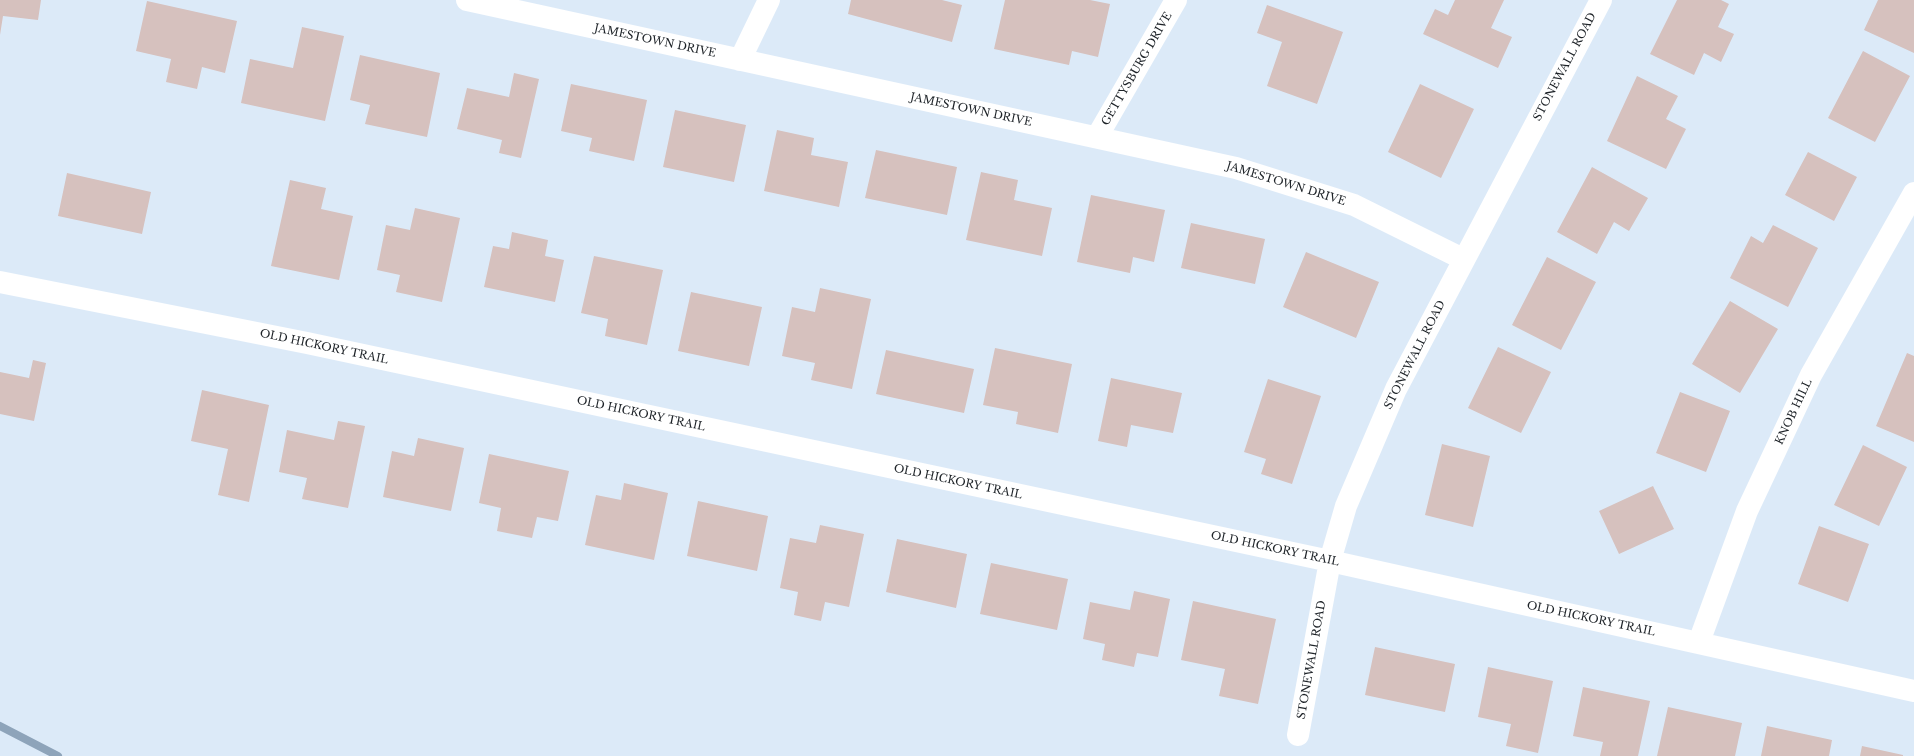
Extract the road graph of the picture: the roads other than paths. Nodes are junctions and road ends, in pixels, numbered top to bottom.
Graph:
1 (466, 0) edge
2 (769, 0) edge
3 (1176, 0) edge
4 (1601, 0) edge
5 (740, 60) junction
6 (1097, 137) junction
7 (1914, 193) edge
8 (1463, 259) junction
9 (0, 282) edge
10 (1330, 561) junction
11 (1699, 642) junction
12 (1914, 691) edge
13 (1298, 735) dead end

1 - 5 street, JAMESTOWN DRIVE
2 - 5 street
3 - 6 street, GETTYSBURG DRIVE
4 - 8 street, STONEWALL ROAD
5 - 6 street, JAMESTOWN DRIVE
6 - 8 street, JAMESTOWN DRIVE
7 - 11 street, KNOB HILL
8 - 10 street, STONEWALL ROAD
9 - 10 street, OLD HICKORY TRAIL
10 - 11 street, OLD HICKORY TRAIL
10 - 13 street, STONEWALL ROAD
11 - 12 street, OLD HICKORY TRAIL

